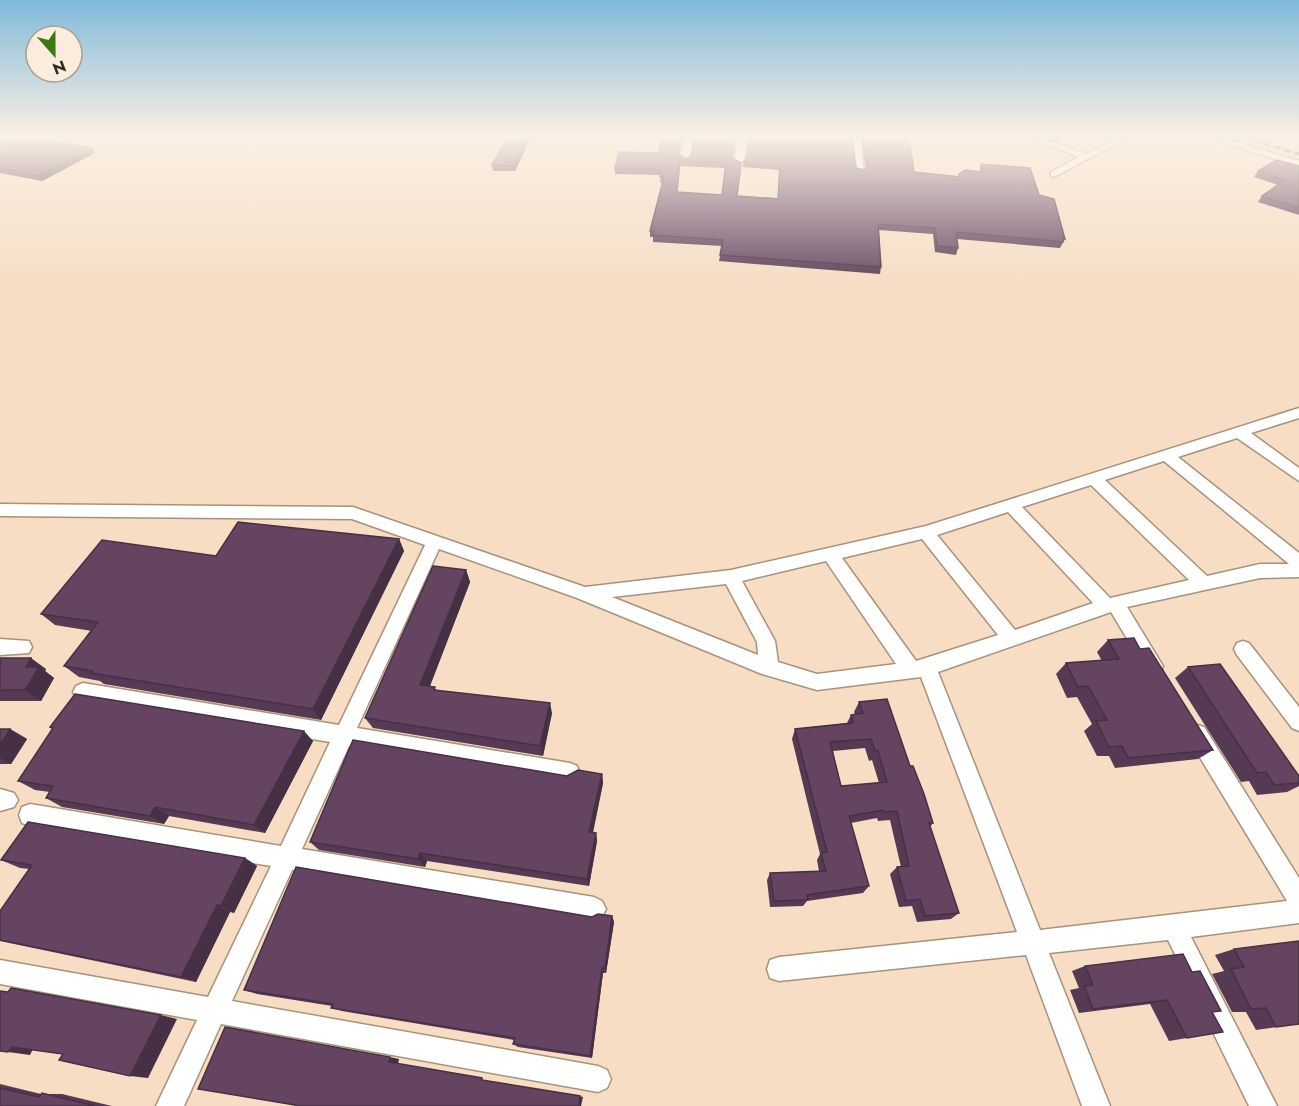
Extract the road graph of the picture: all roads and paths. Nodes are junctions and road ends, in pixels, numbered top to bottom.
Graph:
1 (1299, 412) edge
2 (1239, 432) junction
3 (1166, 455) junction
4 (1299, 476) edge
5 (1093, 478) junction
6 (1011, 505) junction
7 (0, 510) edge
8 (926, 532) junction
9 (435, 541) junction
10 (830, 554) junction
11 (1299, 562) edge
12 (1299, 570) edge
13 (731, 577) junction
14 (1204, 583) junction
15 (583, 593) junction
16 (1111, 605) junction
17 (1012, 639) junction
18 (0, 647) edge
19 (23, 647) dead end
20 (1243, 649) dead end
21 (769, 668) junction
22 (919, 669) junction
23 (1164, 682) edge
24 (83, 692) dead end
25 (1189, 722) edge
26 (1299, 722) edge
27 (342, 734) junction
28 (570, 773) edge
29 (30, 815) dead end
30 (285, 858) junction
31 (1299, 899) edge
32 (594, 909) dead end
33 (1299, 911) edge
34 (1174, 928) junction
35 (1030, 941) junction
36 (779, 969) dead end
37 (0, 972) edge
38 (214, 1010) junction
39 (598, 1079) dead end
40 (170, 1106) edge
41 (1096, 1106) edge
42 (1263, 1106) edge

1 - 2 street
2 - 3 street
2 - 4 street
3 - 5 street
3 - 11 street
5 - 6 street
5 - 14 street
6 - 8 street
6 - 16 street
7 - 9 street
8 - 10 street
8 - 17 street
9 - 15 street
9 - 27 street
10 - 13 street
10 - 22 street
12 - 14 street
13 - 15 street
13 - 21 street
14 - 16 street
15 - 21 street
16 - 17 street
16 - 23 street
17 - 22 street
18 - 19 street
20 - 26 street
21 - 22 street
22 - 35 street
24 - 27 street
25 - 31 street
27 - 28 street
27 - 30 street
29 - 30 street
30 - 32 street
30 - 38 street
33 - 34 street
34 - 35 street
34 - 42 street
35 - 36 street
35 - 41 street
37 - 38 street
38 - 39 street
38 - 40 street

